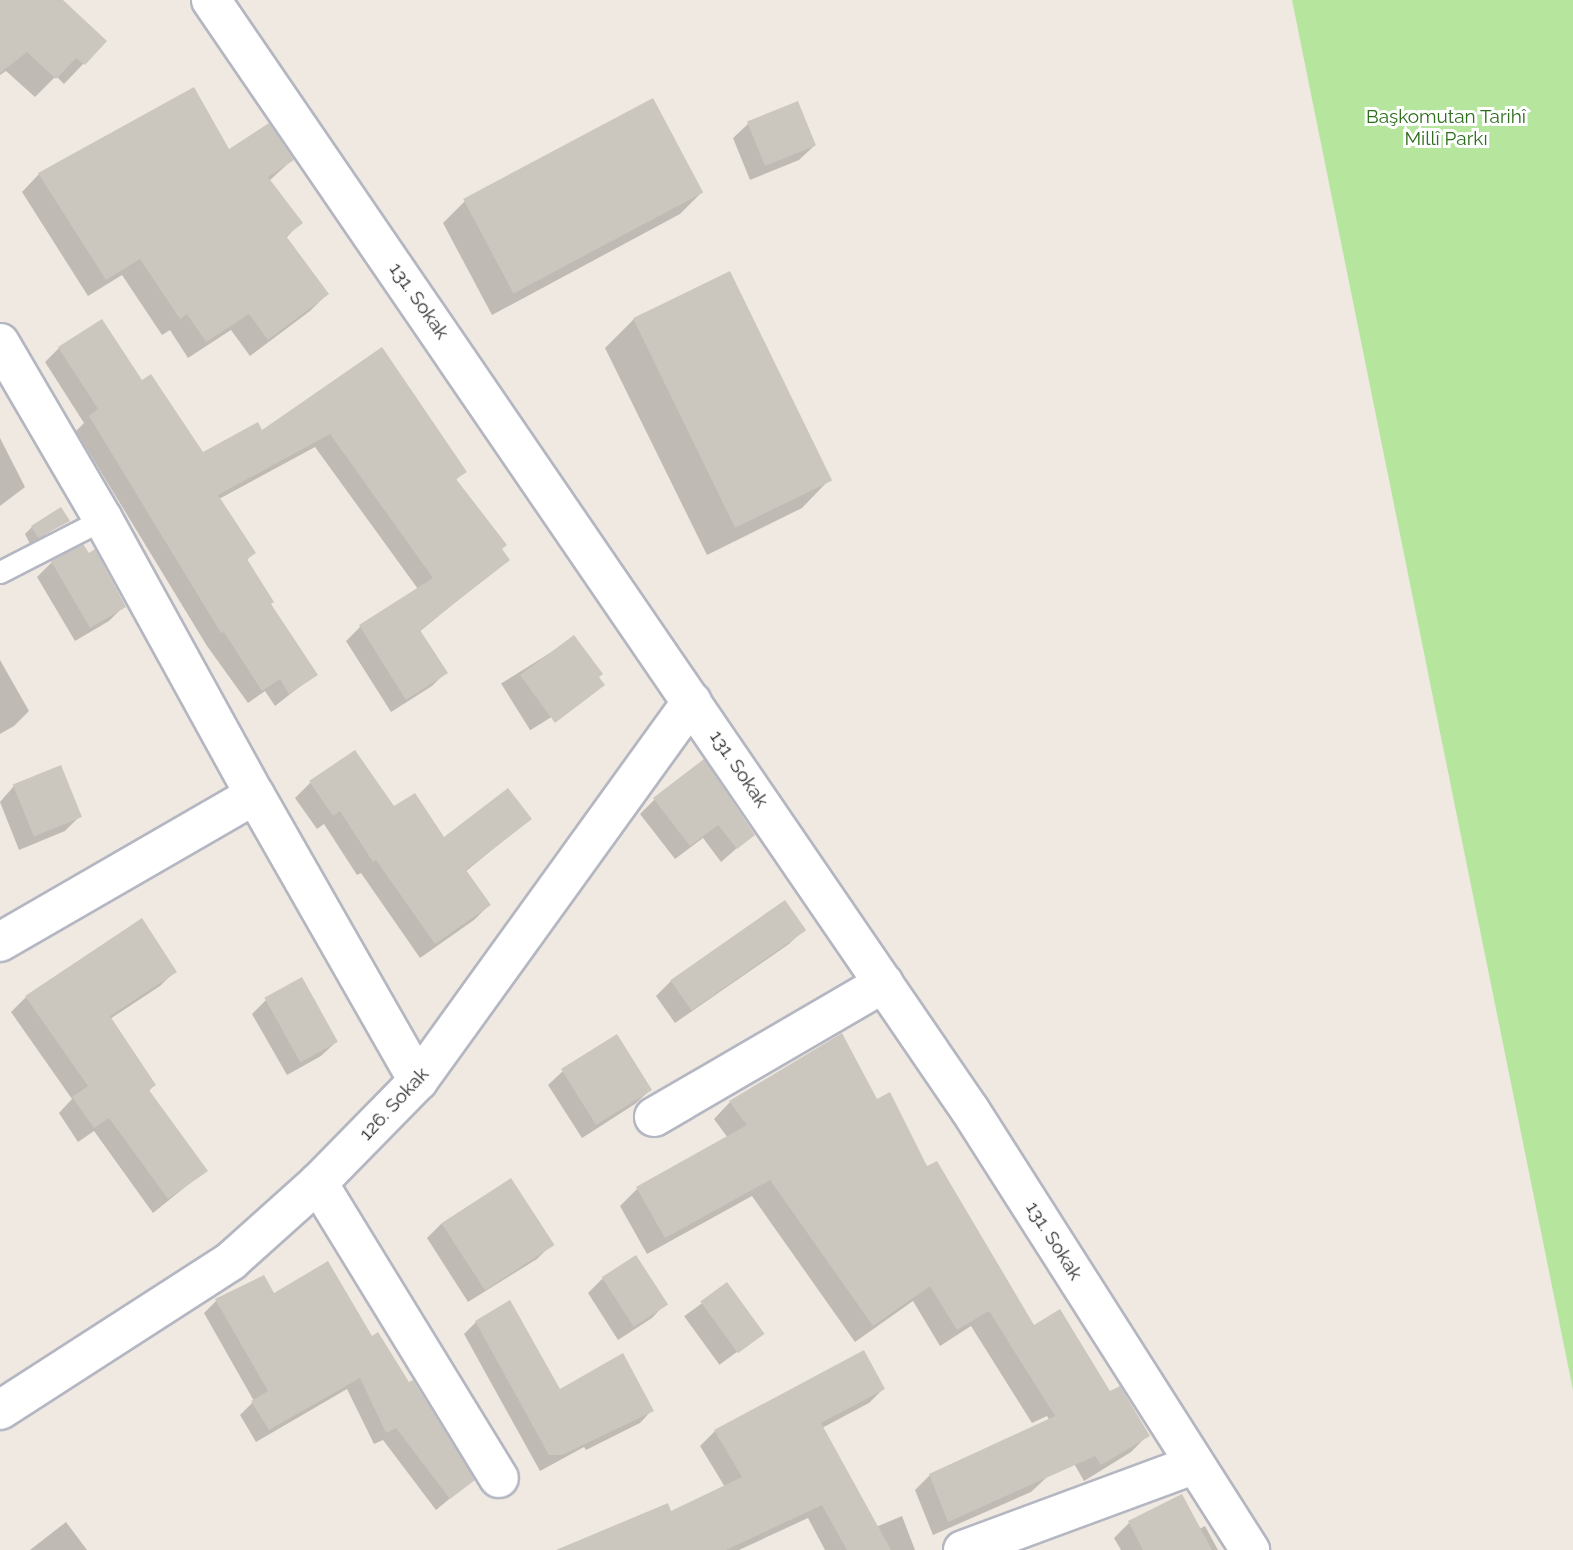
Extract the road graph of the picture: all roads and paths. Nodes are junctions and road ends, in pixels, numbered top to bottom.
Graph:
1 (211, 0) edge
2 (0, 343) edge
3 (103, 519) junction
4 (0, 572) edge
5 (692, 701) junction
6 (255, 795) junction
7 (0, 942) edge
8 (884, 983) junction
9 (418, 1081) junction
10 (654, 1117) dead end
11 (318, 1183) junction
12 (0, 1410) edge
13 (1195, 1464) junction
14 (499, 1478) dead end
15 (963, 1550) edge
16 (1250, 1550) edge

1 - 5 street, 131. Sokak
2 - 3 street
3 - 4 lane
3 - 6 street
5 - 8 street, 131. Sokak
5 - 9 street, 126. Sokak
6 - 7 street
6 - 9 street
8 - 10 street
8 - 13 street, 131. Sokak
9 - 11 street, 126. Sokak
11 - 12 street, 126. Sokak
11 - 14 street
13 - 15 street
13 - 16 street, 131. Sokak

